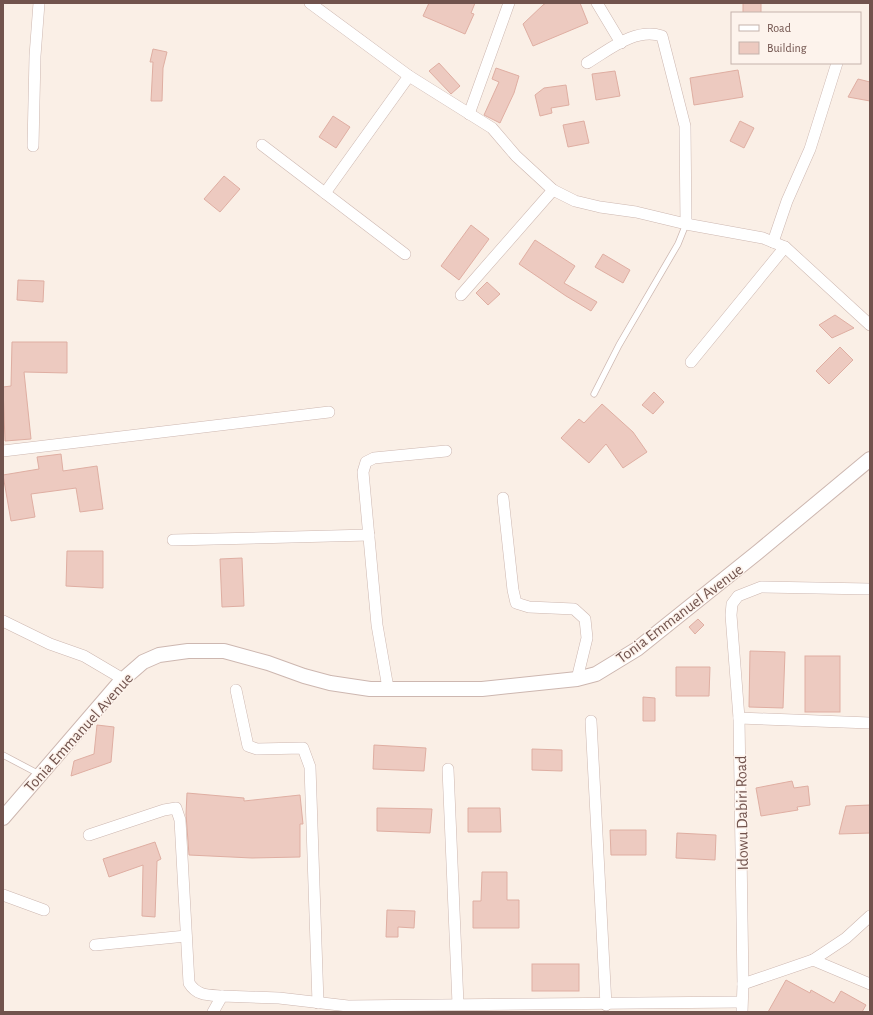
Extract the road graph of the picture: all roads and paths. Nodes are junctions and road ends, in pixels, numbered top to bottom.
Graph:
1 (39, 3) edge
2 (310, 3) edge
3 (509, 3) edge
4 (597, 3) edge
5 (621, 43) junction
6 (587, 63) dead end
7 (837, 64) edge
8 (409, 76) junction
9 (469, 114) junction
10 (262, 145) dead end
11 (33, 146) dead end
12 (553, 190) junction
13 (325, 193) junction
14 (686, 224) junction
15 (773, 242) junction
16 (785, 247) junction
17 (405, 254) dead end
18 (461, 295) dead end
19 (870, 325) edge
20 (691, 362) dead end
21 (594, 394) dead end
22 (329, 412) dead end
23 (3, 451) edge
24 (446, 452) dead end
25 (870, 459) edge
26 (503, 498) dead end
27 (368, 535) junction
28 (173, 540) dead end
29 (870, 588) edge
30 (3, 621) edge
31 (123, 679) junction
32 (577, 679) junction
33 (388, 688) junction
34 (236, 690) dead end
35 (739, 718) junction
36 (590, 721) dead end
37 (870, 723) edge
38 (3, 755) edge
39 (448, 769) dead end
40 (39, 774) junction
41 (3, 818) edge
42 (89, 835) dead end
43 (3, 895) edge
44 (44, 910) dead end
45 (870, 916) edge
46 (186, 936) junction
47 (95, 945) dead end
48 (812, 960) junction
49 (743, 984) junction
50 (870, 984) edge
51 (222, 996) junction
52 (318, 1003) junction
53 (458, 1004) junction
54 (606, 1005) junction
55 (742, 1007) edge
56 (213, 1012) edge

1 - 11 street
2 - 8 street
3 - 9 street
4 - 5 street
5 - 6 street
5 - 14 street
7 - 15 street
8 - 9 street
8 - 13 street
9 - 12 street
10 - 13 street
12 - 14 street
12 - 18 street
13 - 17 street
14 - 15 street
14 - 21 lane
15 - 16 street
16 - 19 street
16 - 20 street
22 - 23 street
24 - 27 street
25 - 32 street, Tonia Emmanuel Avenue
26 - 32 street
27 - 28 street
27 - 33 street
29 - 35 street, Idowu Dabiri Road
30 - 31 street
31 - 33 street, Tonia Emmanuel Avenue
31 - 40 street, Tonia Emmanuel Avenue
32 - 33 street, Tonia Emmanuel Avenue
34 - 52 street
35 - 37 street
35 - 49 street, Idowu Dabiri Road
36 - 54 street
38 - 40 lane
39 - 53 street
40 - 41 street, Tonia Emmanuel Avenue
42 - 46 street
43 - 44 street
45 - 48 street
46 - 47 street
46 - 51 street
48 - 49 street
48 - 50 street
49 - 55 street, Idowu Dabiri Road
51 - 52 street
51 - 56 street
52 - 53 street
53 - 54 street
54 - 55 street

